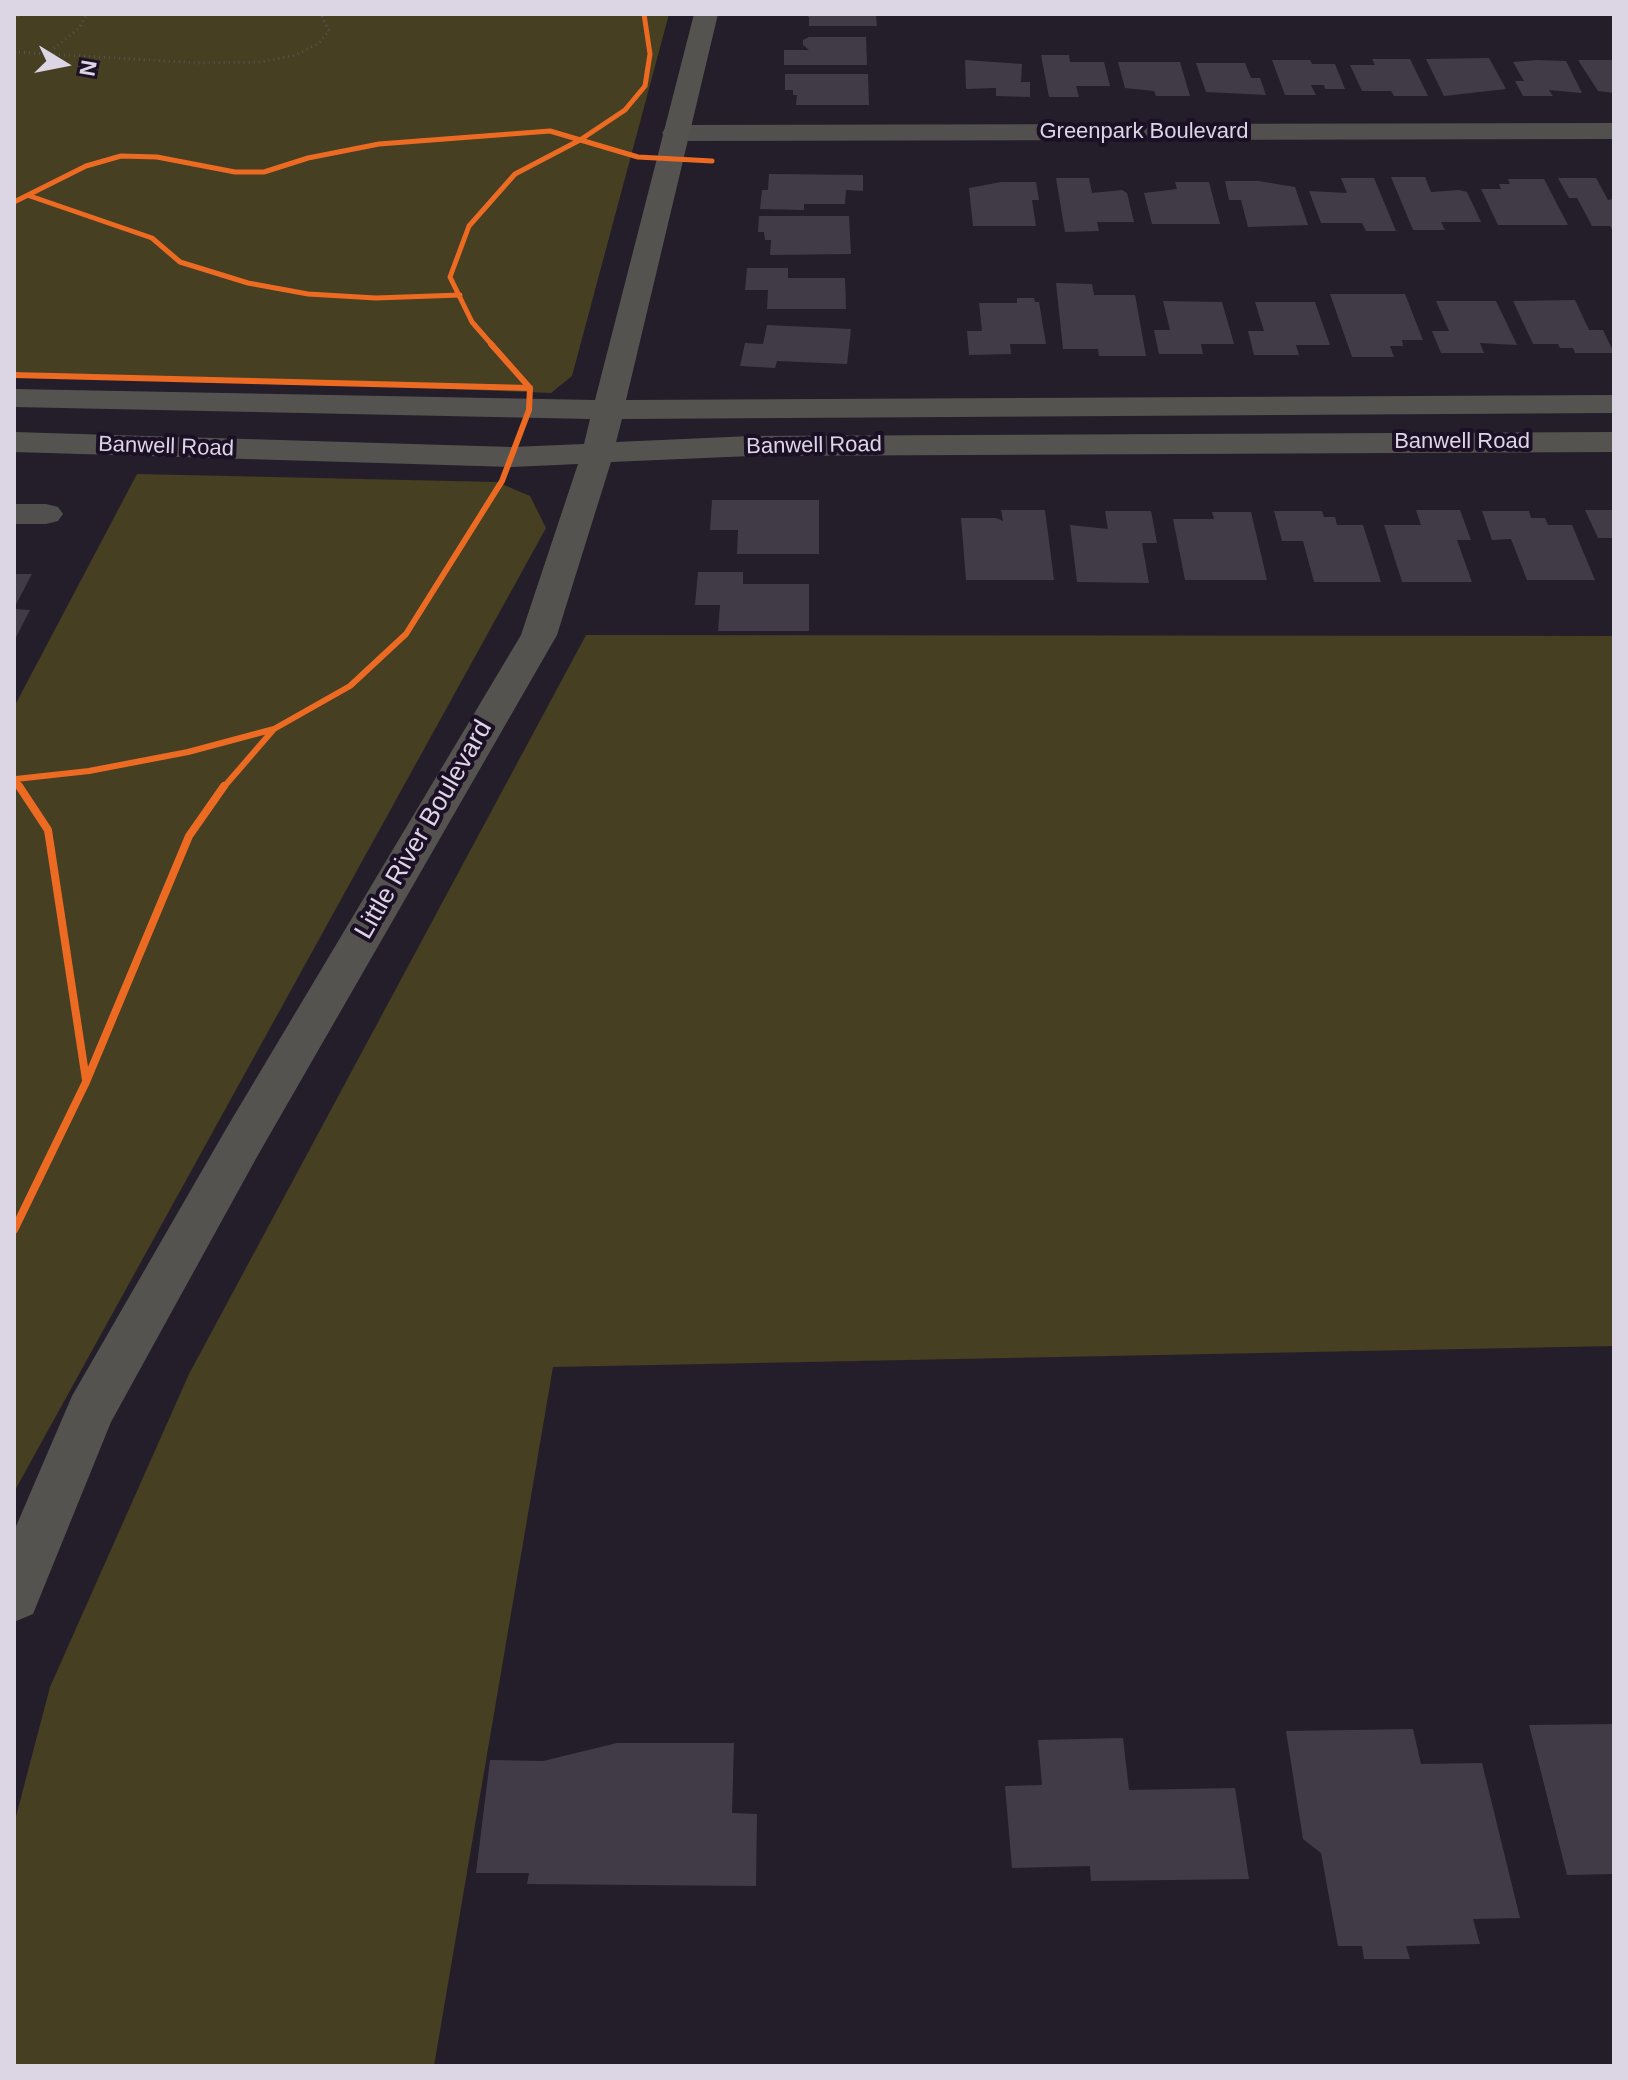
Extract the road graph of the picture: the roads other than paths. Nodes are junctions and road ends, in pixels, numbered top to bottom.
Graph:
1 (706, 14) edge
2 (1614, 131) edge
3 (675, 133) junction
4 (14, 398) edge
5 (1363, 403) junction
6 (1614, 404) edge
7 (608, 409) junction
8 (14, 442) edge
9 (1380, 442) junction
10 (1614, 442) edge
11 (597, 455) junction
12 (14, 1595) edge

1 - 3 street, Little River Boulevard
2 - 3 street, Greenpark Boulevard
3 - 7 street, Little River Boulevard
4 - 7 street, Banwell Road
5 - 6 street, Banwell Road
5 - 7 street, Banwell Road
5 - 9 street
7 - 11 street, Little River Boulevard
8 - 11 street, Banwell Road
9 - 10 street, Banwell Road
9 - 11 street, Banwell Road
11 - 12 street, Little River Boulevard

